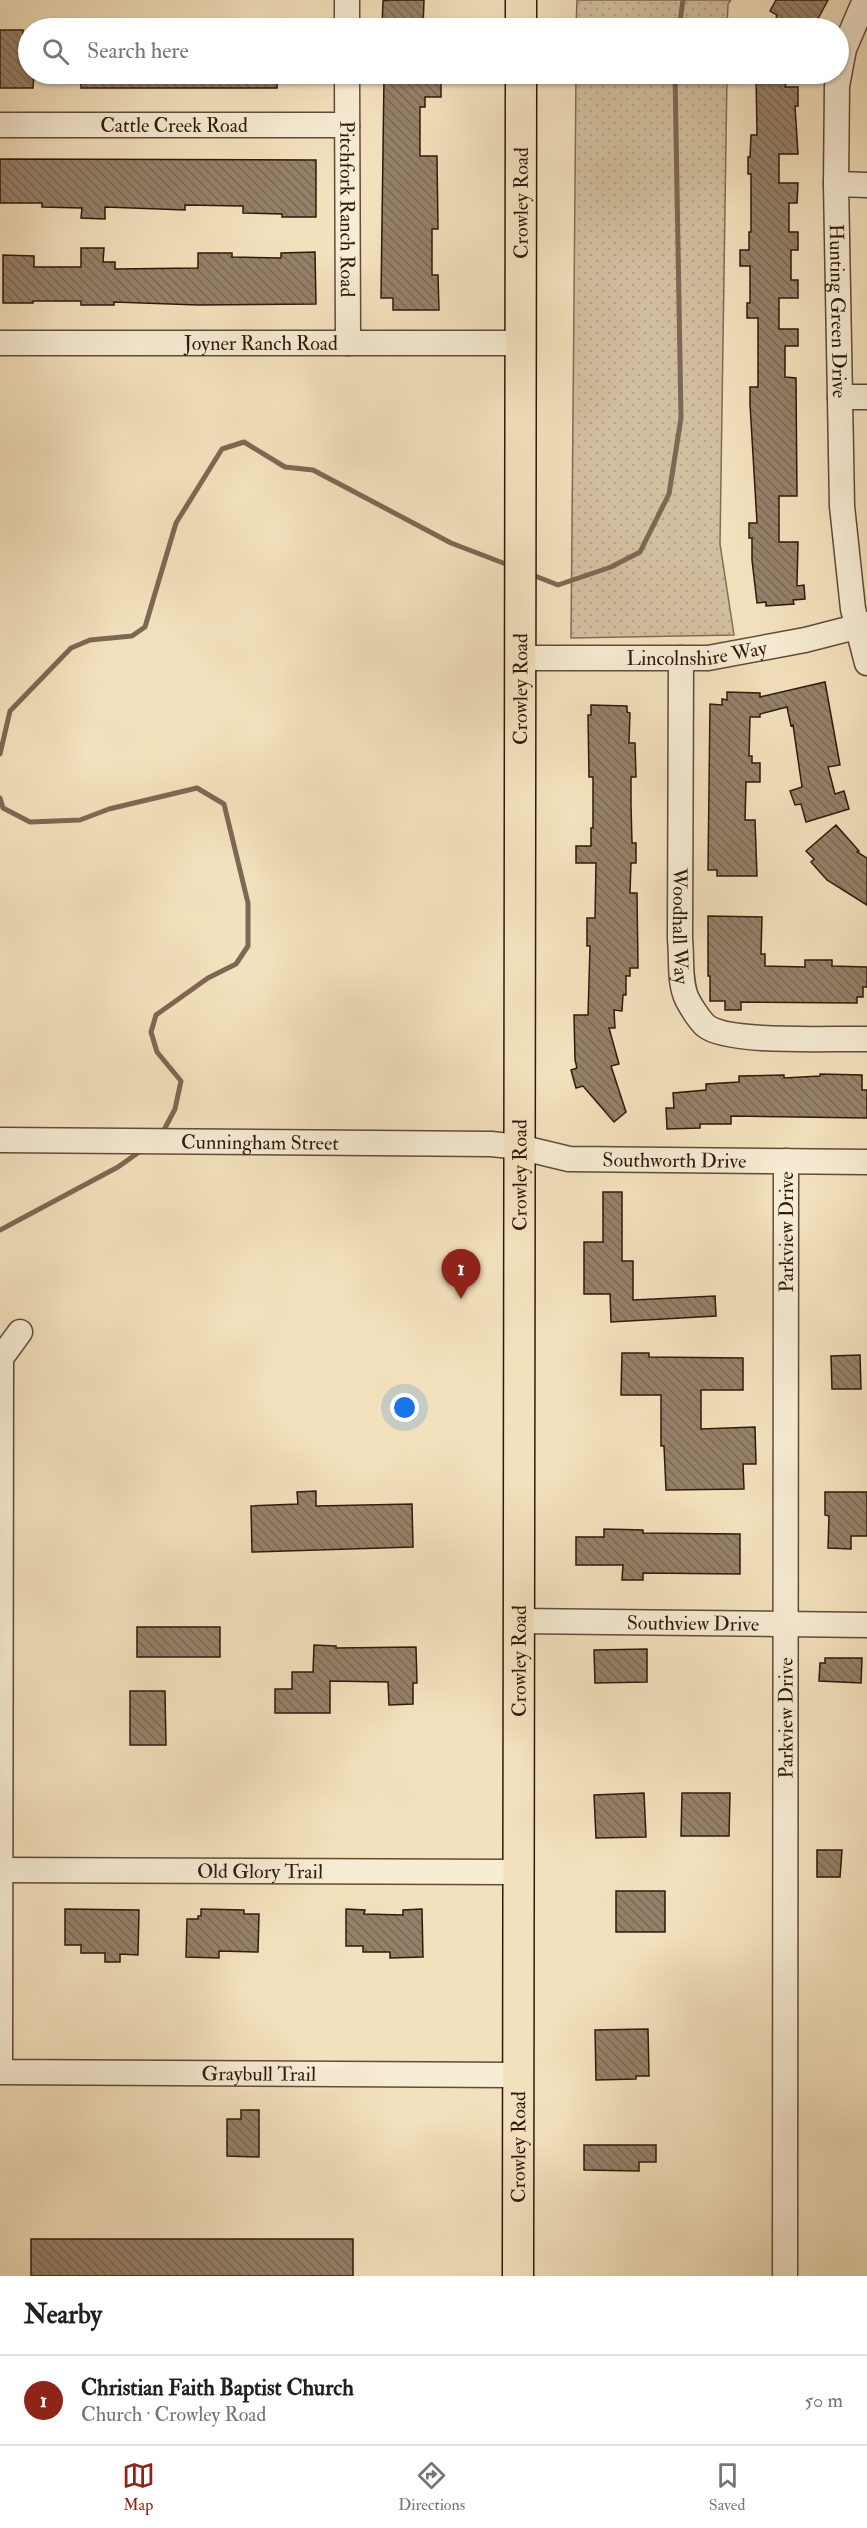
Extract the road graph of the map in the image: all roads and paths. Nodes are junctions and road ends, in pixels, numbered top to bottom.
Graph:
1 (347, 0) edge
2 (521, 0) edge
3 (865, 0) edge
4 (347, 18) edge
5 (521, 18) edge
6 (849, 37) edge
7 (347, 84) edge
8 (521, 84) edge
9 (837, 84) edge
10 (0, 125) edge
11 (347, 125) junction
12 (836, 184) junction
13 (867, 184) edge
14 (0, 343) edge
15 (348, 343) junction
16 (521, 343) junction
17 (840, 397) junction
18 (867, 397) edge
19 (862, 625) edge
20 (521, 658) junction
21 (681, 658) junction
22 (867, 663) edge
23 (867, 1039) edge
24 (0, 1140) edge
25 (519, 1147) junction
26 (786, 1161) junction
27 (867, 1162) edge
28 (20, 1332) dead end
29 (0, 1466) edge
30 (519, 1621) junction
31 (786, 1624) junction
32 (867, 1625) edge
33 (0, 1672) edge
34 (0, 1870) edge
35 (519, 1872) junction
36 (0, 2072) edge
37 (519, 2075) junction
38 (518, 2276) edge
39 (785, 2276) edge

1 - 4 street
2 - 5 main road
3 - 6 street, Hunting Green Drive
7 - 11 street, Pitchfork Ranch Road
8 - 16 main road, Crowley Road
9 - 12 street, Hunting Green Drive
10 - 11 street, Cattle Creek Road
11 - 15 street, Pitchfork Ranch Road
12 - 13 street
12 - 17 street, Hunting Green Drive
14 - 15 street, Joyner Ranch Road
15 - 16 street, Joyner Ranch Road
16 - 20 main road, Crowley Road
17 - 18 street
17 - 19 street, Hunting Green Drive
19 - 21 street, Lincolnshire Way
19 - 22 street, Hunting Green Drive
20 - 21 street, Lincolnshire Way
20 - 25 main road, Crowley Road
21 - 23 street, Woodhall Way
24 - 25 street, Cunningham Street
25 - 26 street, Southworth Drive
25 - 30 main road, Crowley Road
26 - 27 street, Southworth Drive
26 - 31 street, Parkview Drive
28 - 29 street
29 - 33 street
30 - 31 street, Southview Drive
30 - 35 main road, Crowley Road
31 - 32 street, Southview Drive
31 - 39 street, Parkview Drive
33 - 34 street
34 - 35 street, Old Glory Trail
34 - 36 street
35 - 37 main road, Crowley Road
36 - 37 street, Graybull Trail
37 - 38 main road, Crowley Road

